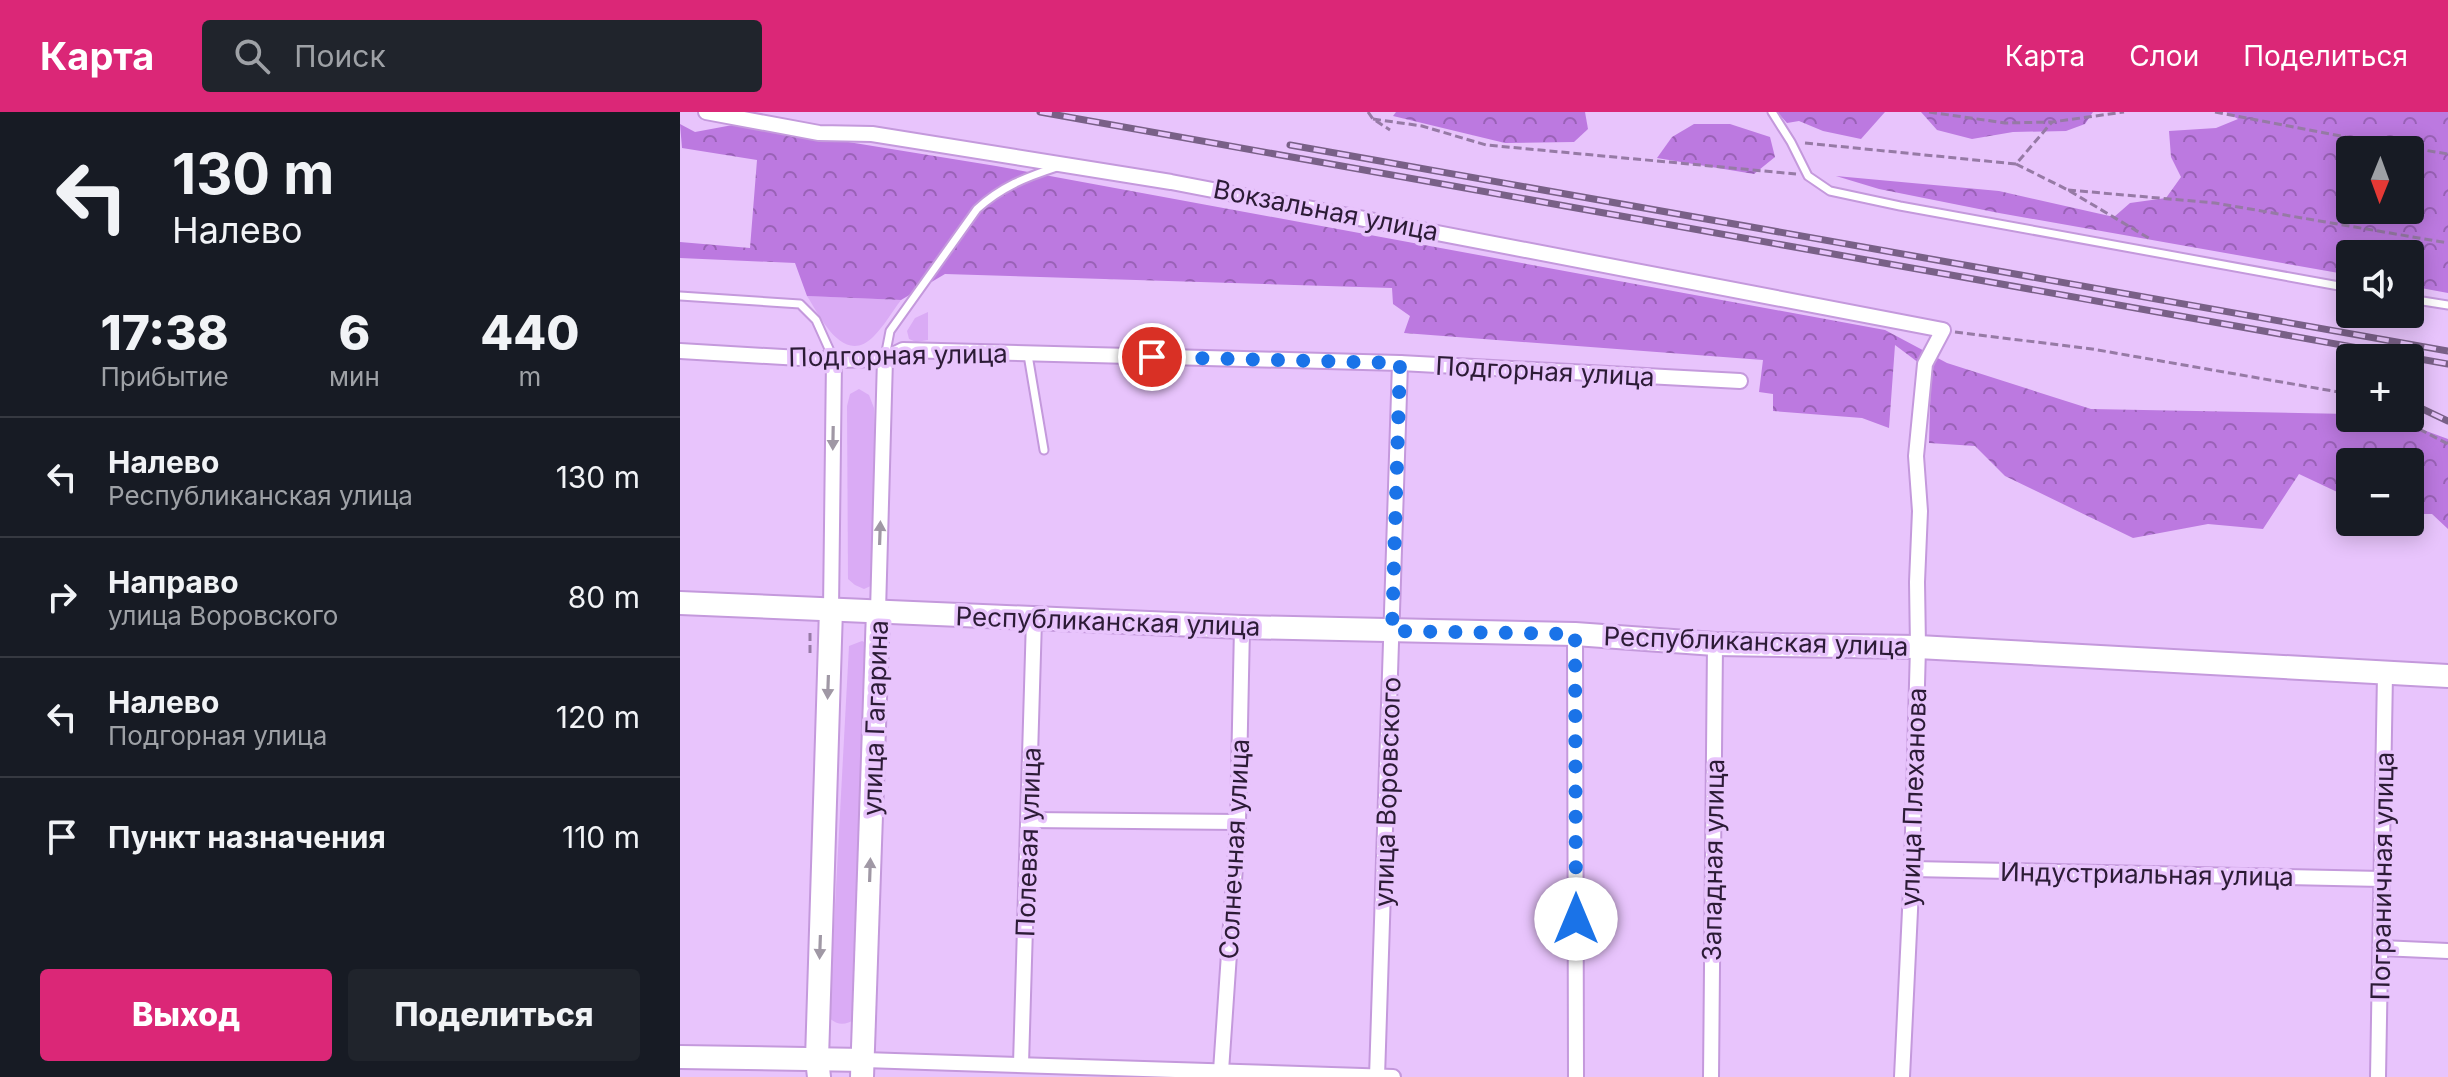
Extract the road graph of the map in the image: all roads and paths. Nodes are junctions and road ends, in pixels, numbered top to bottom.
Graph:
1 (706, 112) edge
2 (1368, 112) edge
3 (1772, 112) edge
4 (1929, 112) edge
5 (2124, 112) edge
6 (2215, 112) edge
7 (1373, 119) junction
8 (2052, 122) junction
9 (1390, 130) dead end
10 (1791, 142) junction
11 (2448, 154) edge
12 (2016, 164) junction
13 (1062, 165) junction
14 (1808, 176) junction
15 (2068, 190) junction
16 (2448, 243) edge
17 (2183, 258) junction
18 (2336, 285) edge
19 (680, 296) edge
20 (2424, 301) edge
21 (2448, 305) edge
22 (1943, 330) junction
23 (680, 351) edge
24 (1028, 355) junction
25 (885, 359) junction
26 (834, 360) junction
27 (1400, 363) junction
28 (1740, 381) dead end
29 (2336, 392) edge
30 (2424, 432) edge
31 (2448, 444) edge
32 (1044, 450) dead end
33 (680, 603) edge
34 (831, 609) junction
35 (878, 611) junction
36 (1034, 619) junction
37 (1242, 627) junction
38 (1392, 631) junction
39 (1575, 634) junction
40 (1715, 644) junction
41 (1918, 647) junction
42 (2385, 674) junction
43 (2448, 676) edge
44 (1029, 820) junction
45 (1238, 822) junction
46 (1912, 869) junction
47 (2382, 879) junction
48 (2381, 948) junction
49 (2448, 951) edge
50 (680, 1057) edge
51 (1021, 1064) junction
52 (818, 1068) edge
53 (863, 1068) edge
54 (1221, 1071) junction
55 (1377, 1077) edge
56 (1393, 1077) edge
57 (1576, 1077) edge
58 (1711, 1077) edge
59 (1902, 1077) edge
60 (2378, 1077) edge

1 - 13 street, Вокзальная улица
2 - 7 path
3 - 10 lane
4 - 8 path
5 - 8 path
6 - 11 path
7 - 9 path
7 - 14 path
8 - 12 path
10 - 12 path
10 - 14 lane
12 - 15 path
13 - 22 street, Вокзальная улица
13 - 25 lane
14 - 17 lane
15 - 16 path
15 - 17 path
17 - 18 lane
19 - 26 lane
20 - 21 lane
22 - 29 path
22 - 41 street, улица Плеханова
23 - 26 street, Подгорная улица
24 - 25 street, Подгорная улица
24 - 27 street, Подгорная улица
24 - 32 lane
25 - 26 street, Подгорная улица
35 -> 25 street, улица Гагарина
26 -> 34 street, улица Гагарина
27 - 28 street, Подгорная улица
27 - 38 street, улица Воровского
30 - 31 path
33 - 34 street, Республиканская улица
34 - 35 street, Республиканская улица
34 -> 52 street, улица Гагарина
35 - 36 street, Республиканская улица
53 -> 35 street, улица Гагарина
36 - 37 street, Республиканская улица
36 - 44 street, Полевая улица
37 - 38 street, Республиканская улица
37 - 45 street, Солнечная улица
38 - 39 street, Республиканская улица
38 - 55 street, улица Воровского
39 - 40 street, Республиканская улица
39 - 57 street
40 - 41 street, Республиканская улица
40 - 58 street, Западная улица
41 - 42 street, Республиканская улица
41 - 46 street, улица Плеханова
42 - 43 street, Республиканская улица
42 - 47 street, Пограничная улица
44 - 45 street
44 - 51 street, Полевая улица
45 - 54 street, Солнечная улица
46 - 47 street, Индустриальная улица
46 - 59 street, улица Плеханова
47 - 48 street, Пограничная улица
48 - 49 street
48 - 60 street, Пограничная улица
50 - 52 street
51 - 53 street
51 - 54 street
52 - 53 street
54 - 55 street
55 - 56 street

